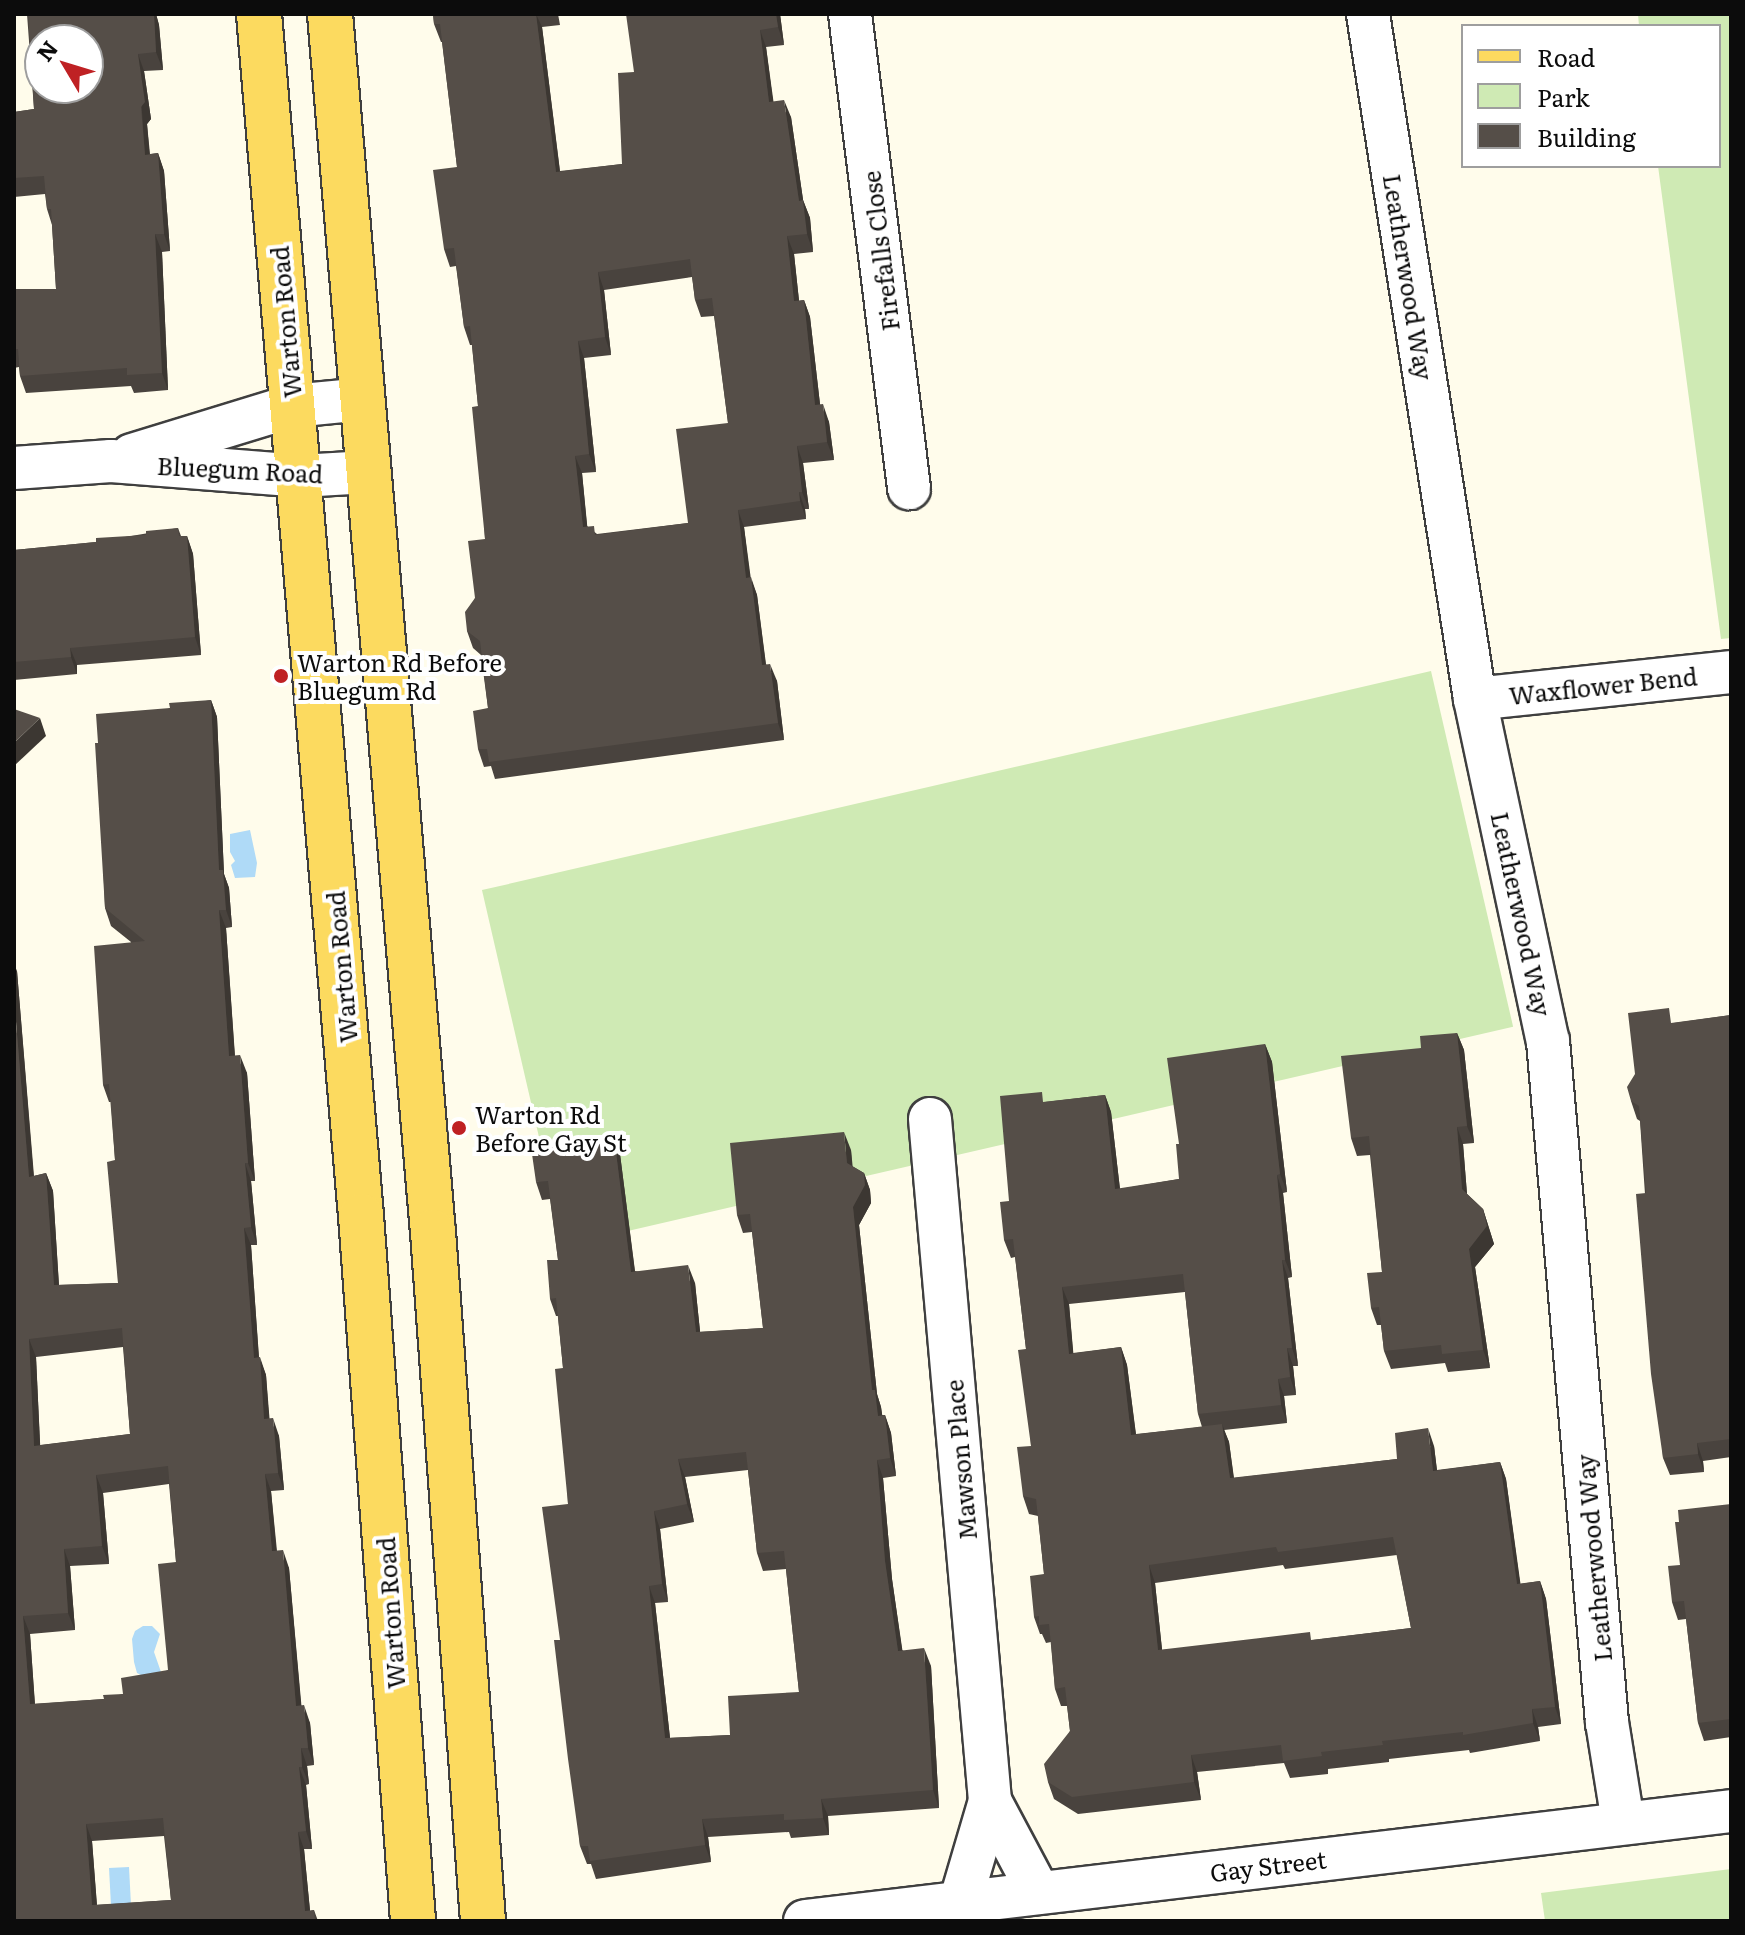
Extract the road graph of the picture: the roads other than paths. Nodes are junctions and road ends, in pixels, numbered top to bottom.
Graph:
1 (259, 14) edge
2 (330, 14) edge
3 (850, 14) edge
4 (1368, 14) edge
5 (363, 399) junction
6 (292, 406) junction
7 (111, 461) junction
8 (14, 468) edge
9 (368, 472) junction
10 (300, 476) junction
11 (909, 488) dead end
12 (1731, 672) edge
13 (1475, 699) junction
14 (930, 1119) dead end
15 (990, 1801) junction
16 (1731, 1811) edge
17 (1623, 1822) junction
18 (1039, 1893) junction
19 (960, 1903) junction
20 (413, 1921) edge
21 (483, 1921) edge
22 (805, 1921) edge

1 - 6 main road, Warton Road
2 - 5 main road
3 - 11 street, Firefalls Close
4 - 13 street, Leatherwood Way
5 - 6 street, Bluegum Road
5 - 9 main road
6 - 7 street, Bluegum Road
6 - 10 main road, Warton Road
7 - 8 street, Bluegum Road
7 - 10 street, Bluegum Road
9 - 10 street, Bluegum Road
9 - 21 main road
10 - 20 main road, Warton Road
12 - 13 street, Waxflower Bend
13 - 17 street, Leatherwood Way
14 - 15 street, Mawson Place
15 - 18 street, Mawson Place
15 - 19 street, Mawson Place
16 - 17 street, Gay Street
17 - 18 street, Gay Street
18 - 19 street, Gay Street
19 - 22 street, Gay Street

